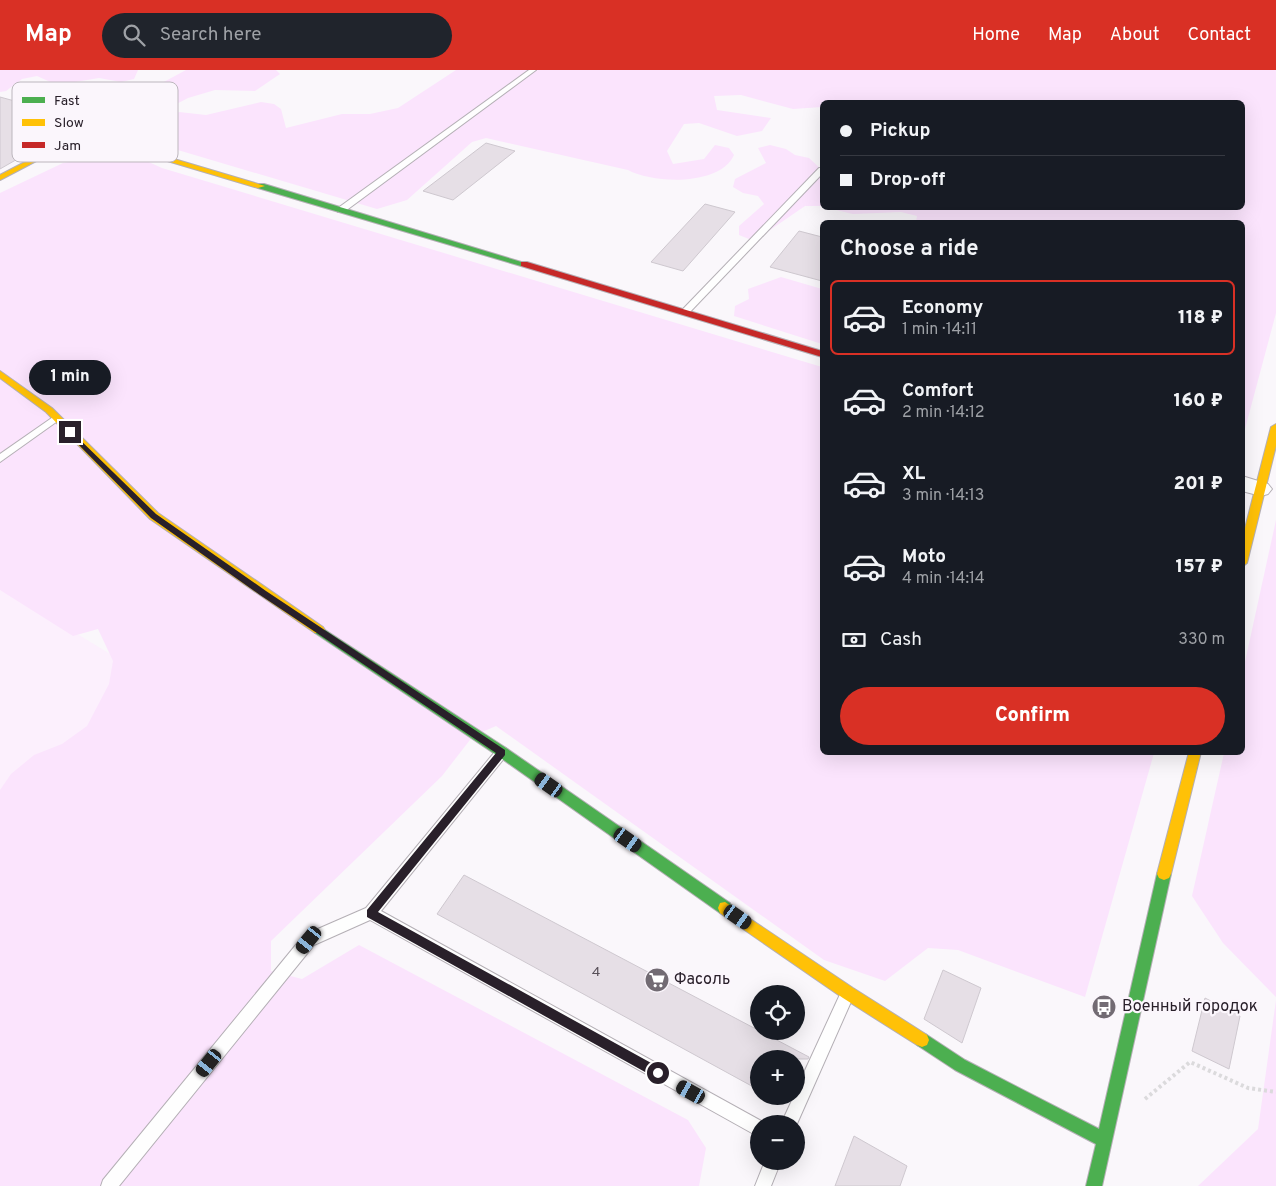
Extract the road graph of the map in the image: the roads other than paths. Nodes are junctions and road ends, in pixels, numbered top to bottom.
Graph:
1 (533, 70) edge
2 (30, 162) edge
3 (178, 162) edge
4 (820, 172) edge
5 (0, 178) edge
6 (341, 210) junction
7 (686, 311) junction
8 (820, 353) edge
9 (0, 374) edge
10 (56, 418) junction
11 (1276, 427) edge
12 (0, 459) edge
13 (1252, 486) edge
14 (1245, 540) edge
15 (502, 752) junction
16 (1194, 755) edge
17 (371, 913) junction
18 (848, 993) junction
19 (793, 1115) edge
20 (750, 1125) edge
21 (1104, 1140) junction
22 (769, 1170) edge
23 (108, 1186) edge
24 (763, 1186) edge
25 (1094, 1186) edge

1 - 6 lane
2 - 5 street
3 - 6 street
4 - 7 lane
6 - 7 street
7 - 8 street
9 - 10 street
10 - 12 lane
10 - 15 street
11 - 13 street
13 - 14 street
15 - 17 lane
15 - 18 street
16 - 21 street
17 - 20 lane
17 - 23 lane
18 - 19 lane
18 - 21 street
21 - 25 street
22 - 24 lane

